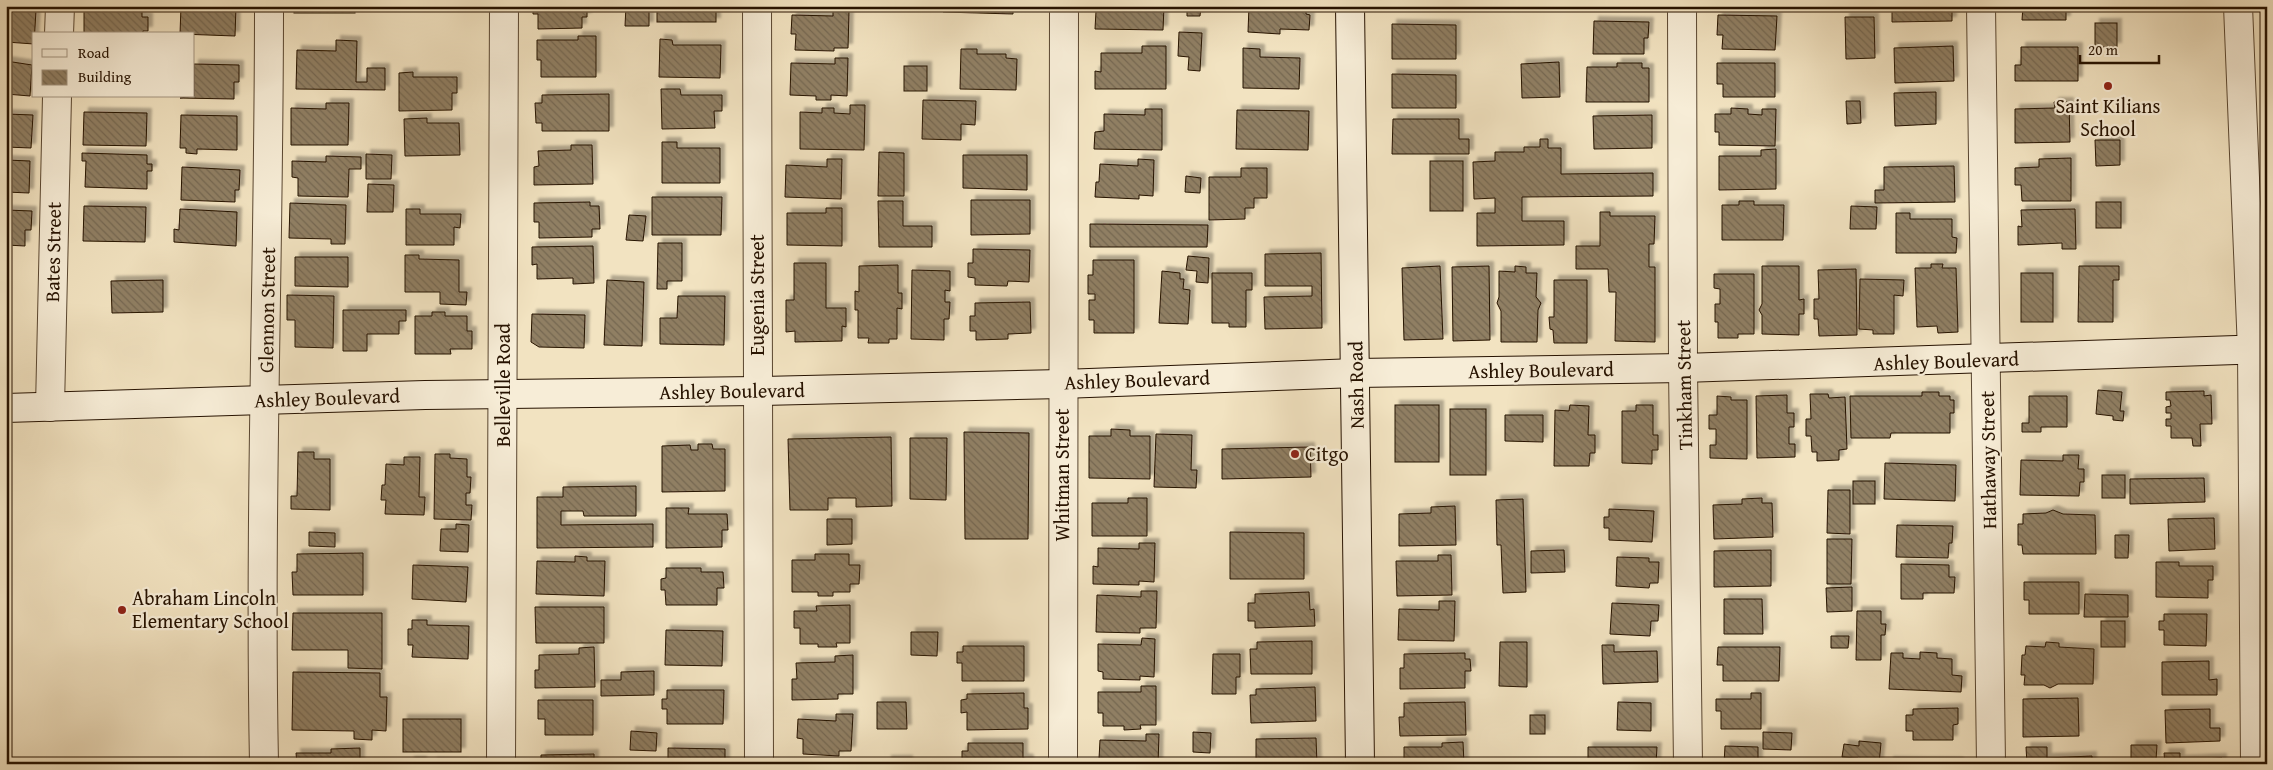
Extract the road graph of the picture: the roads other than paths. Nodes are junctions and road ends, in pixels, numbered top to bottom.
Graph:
1 (60, 6) edge
2 (269, 6) edge
3 (504, 6) edge
4 (756, 6) edge
5 (1064, 6) edge
6 (1350, 6) edge
7 (1682, 6) edge
8 (1981, 6) edge
9 (2238, 6) edge
10 (59, 32) edge
11 (57, 98) edge
12 (2259, 349) edge
13 (1986, 360) junction
14 (1683, 368) junction
15 (1356, 373) junction
16 (1062, 384) junction
17 (758, 391) junction
18 (504, 393) junction
19 (266, 400) junction
20 (50, 407) junction
21 (6, 408) edge
22 (264, 764) edge
23 (502, 764) edge
24 (759, 764) edge
25 (1062, 764) edge
26 (1360, 764) edge
27 (1688, 764) edge
28 (1991, 764) edge
29 (2255, 764) edge

1 - 10 street
2 - 19 street, Glennon Street
3 - 18 street, Belleville Road
4 - 17 street, Eugenia Street
5 - 16 street, Whitman Street
6 - 15 street, Nash Road
7 - 14 street, Tinkham Street
8 - 13 street, Hathaway Street
9 - 12 street
11 - 20 street, Bates Street
12 - 13 street, Ashley Boulevard
12 - 29 street
13 - 14 street, Ashley Boulevard
13 - 28 street, Hathaway Street
14 - 15 street, Ashley Boulevard
14 - 27 street, Tinkham Street
15 - 16 street, Ashley Boulevard
15 - 26 street, Nash Road
16 - 17 street, Ashley Boulevard
16 - 25 street, Whitman Street
17 - 18 street, Ashley Boulevard
17 - 24 street, Eugenia Street
18 - 19 street, Ashley Boulevard
18 - 23 street, Belleville Road
19 - 20 street, Ashley Boulevard
19 - 22 street, Glennon Street
20 - 21 street, Ashley Boulevard

